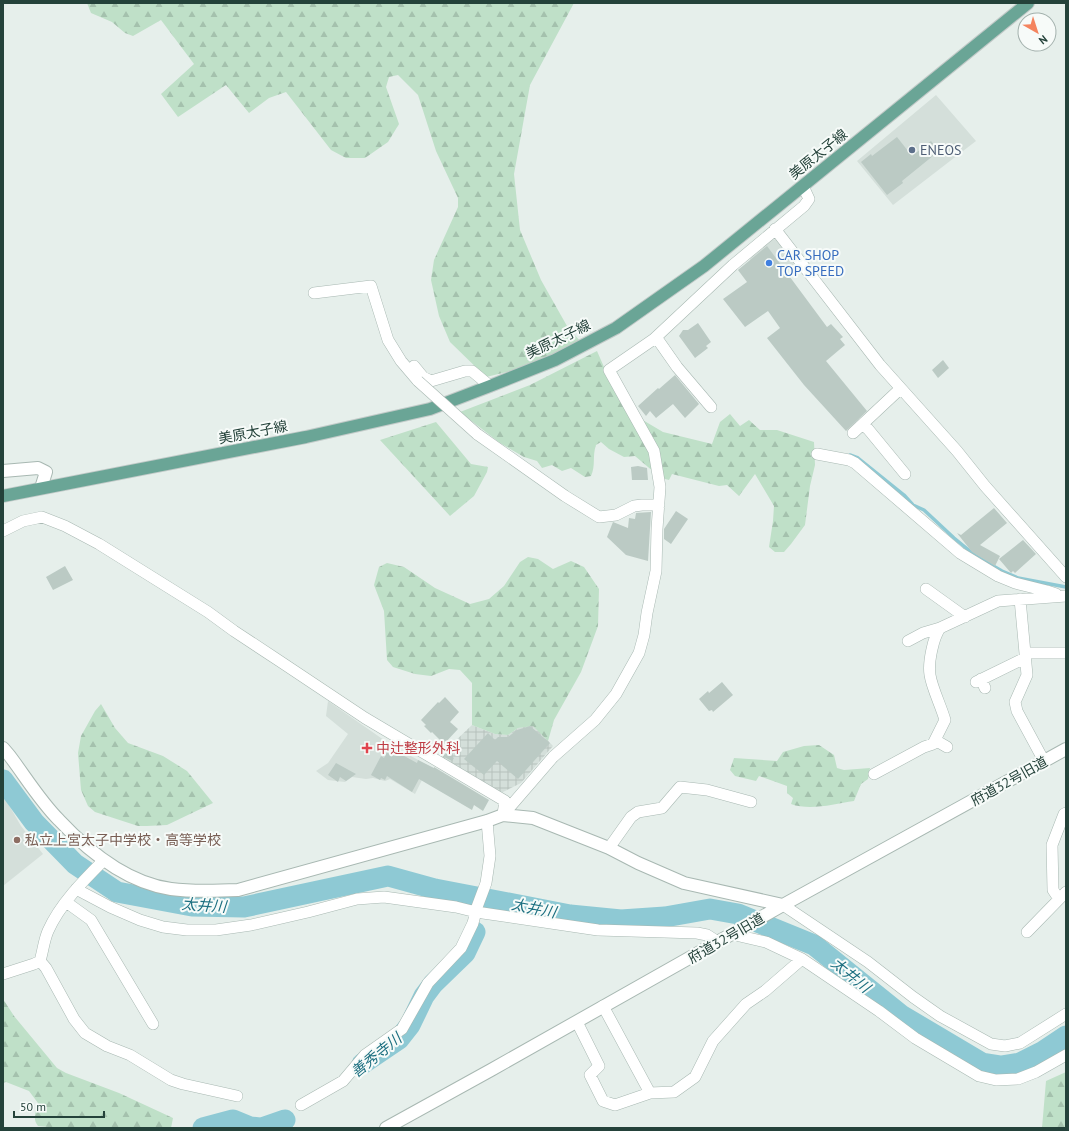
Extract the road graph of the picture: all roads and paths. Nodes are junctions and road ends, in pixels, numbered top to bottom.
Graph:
1 (1028, 3) edge
2 (803, 186) junction
3 (775, 229) junction
4 (314, 293) dead end
5 (656, 337) junction
6 (394, 350) junction
7 (490, 386) junction
8 (900, 388) junction
9 (711, 407) dead end
10 (862, 425) junction
11 (853, 433) dead end
12 (817, 454) dead end
13 (3, 471) edge
14 (905, 474) dead end
15 (41, 488) junction
16 (3, 496) edge
17 (659, 505) junction
18 (3, 531) edge
19 (1066, 577) edge
20 (926, 589) dead end
21 (1063, 596) edge
22 (1020, 599) junction
23 (965, 617) junction
24 (940, 628) junction
25 (908, 641) dead end
26 (1066, 653) edge
27 (1025, 655) junction
28 (981, 683) dead end
29 (935, 740) junction
30 (3, 748) edge
31 (947, 748) dead end
32 (1066, 749) edge
33 (1044, 761) junction
34 (874, 774) dead end
35 (752, 802) dead end
36 (1066, 813) edge
37 (503, 815) junction
38 (487, 821) junction
39 (610, 848) junction
40 (102, 863) junction
41 (77, 888) junction
42 (1062, 896) edge
43 (66, 902) junction
44 (782, 905) junction
45 (476, 909) junction
46 (1027, 932) dead end
47 (735, 933) junction
48 (718, 942) junction
49 (802, 959) junction
50 (40, 961) junction
51 (3, 974) edge
52 (603, 1006) junction
53 (1066, 1014) edge
54 (577, 1022) junction
55 (153, 1024) dead end
56 (1066, 1055) edge
57 (650, 1093) junction
58 (237, 1096) dead end
59 (301, 1105) dead end
60 (386, 1128) edge

1 - 2 main road, 美原太子線
2 - 3 street
2 - 7 main road, 美原太子線
3 - 5 street
3 - 8 street
4 - 6 street
5 - 9 street
5 - 17 street
6 - 7 street
6 - 17 street, bridge
7 - 15 main road, 美原太子線
8 - 10 street
8 - 19 street
10 - 11 street
10 - 14 street
12 - 21 street
13 - 15 street
15 - 16 main road, 美原太子線
17 - 37 street
18 - 37 street
20 - 23 street
21 - 22 street
22 - 23 street
22 - 27 street
23 - 24 street
24 - 25 street
24 - 29 street
26 - 27 street
27 - 28 street
27 - 33 street
29 - 31 street
29 - 34 street
30 - 40 street
32 - 33 street, 府道32号旧道
33 - 44 street, 府道32号旧道
35 - 39 street
36 - 42 street
37 - 38 street
37 - 39 street
38 - 40 street
38 - 45 street
39 - 44 street
40 - 41 street
41 - 43 street
41 - 45 street
42 - 46 street
43 - 50 street
43 - 55 street
44 - 47 street, 府道32号旧道
44 - 53 street
45 - 48 street
45 - 59 street
47 - 48 street, 府道32号旧道
47 - 49 street
48 - 52 street, 府道32号旧道
49 - 56 street
49 - 57 street
50 - 51 street
50 - 58 street
52 - 54 street, 府道32号旧道
52 - 57 street
54 - 57 street
54 - 60 street, 府道32号旧道

